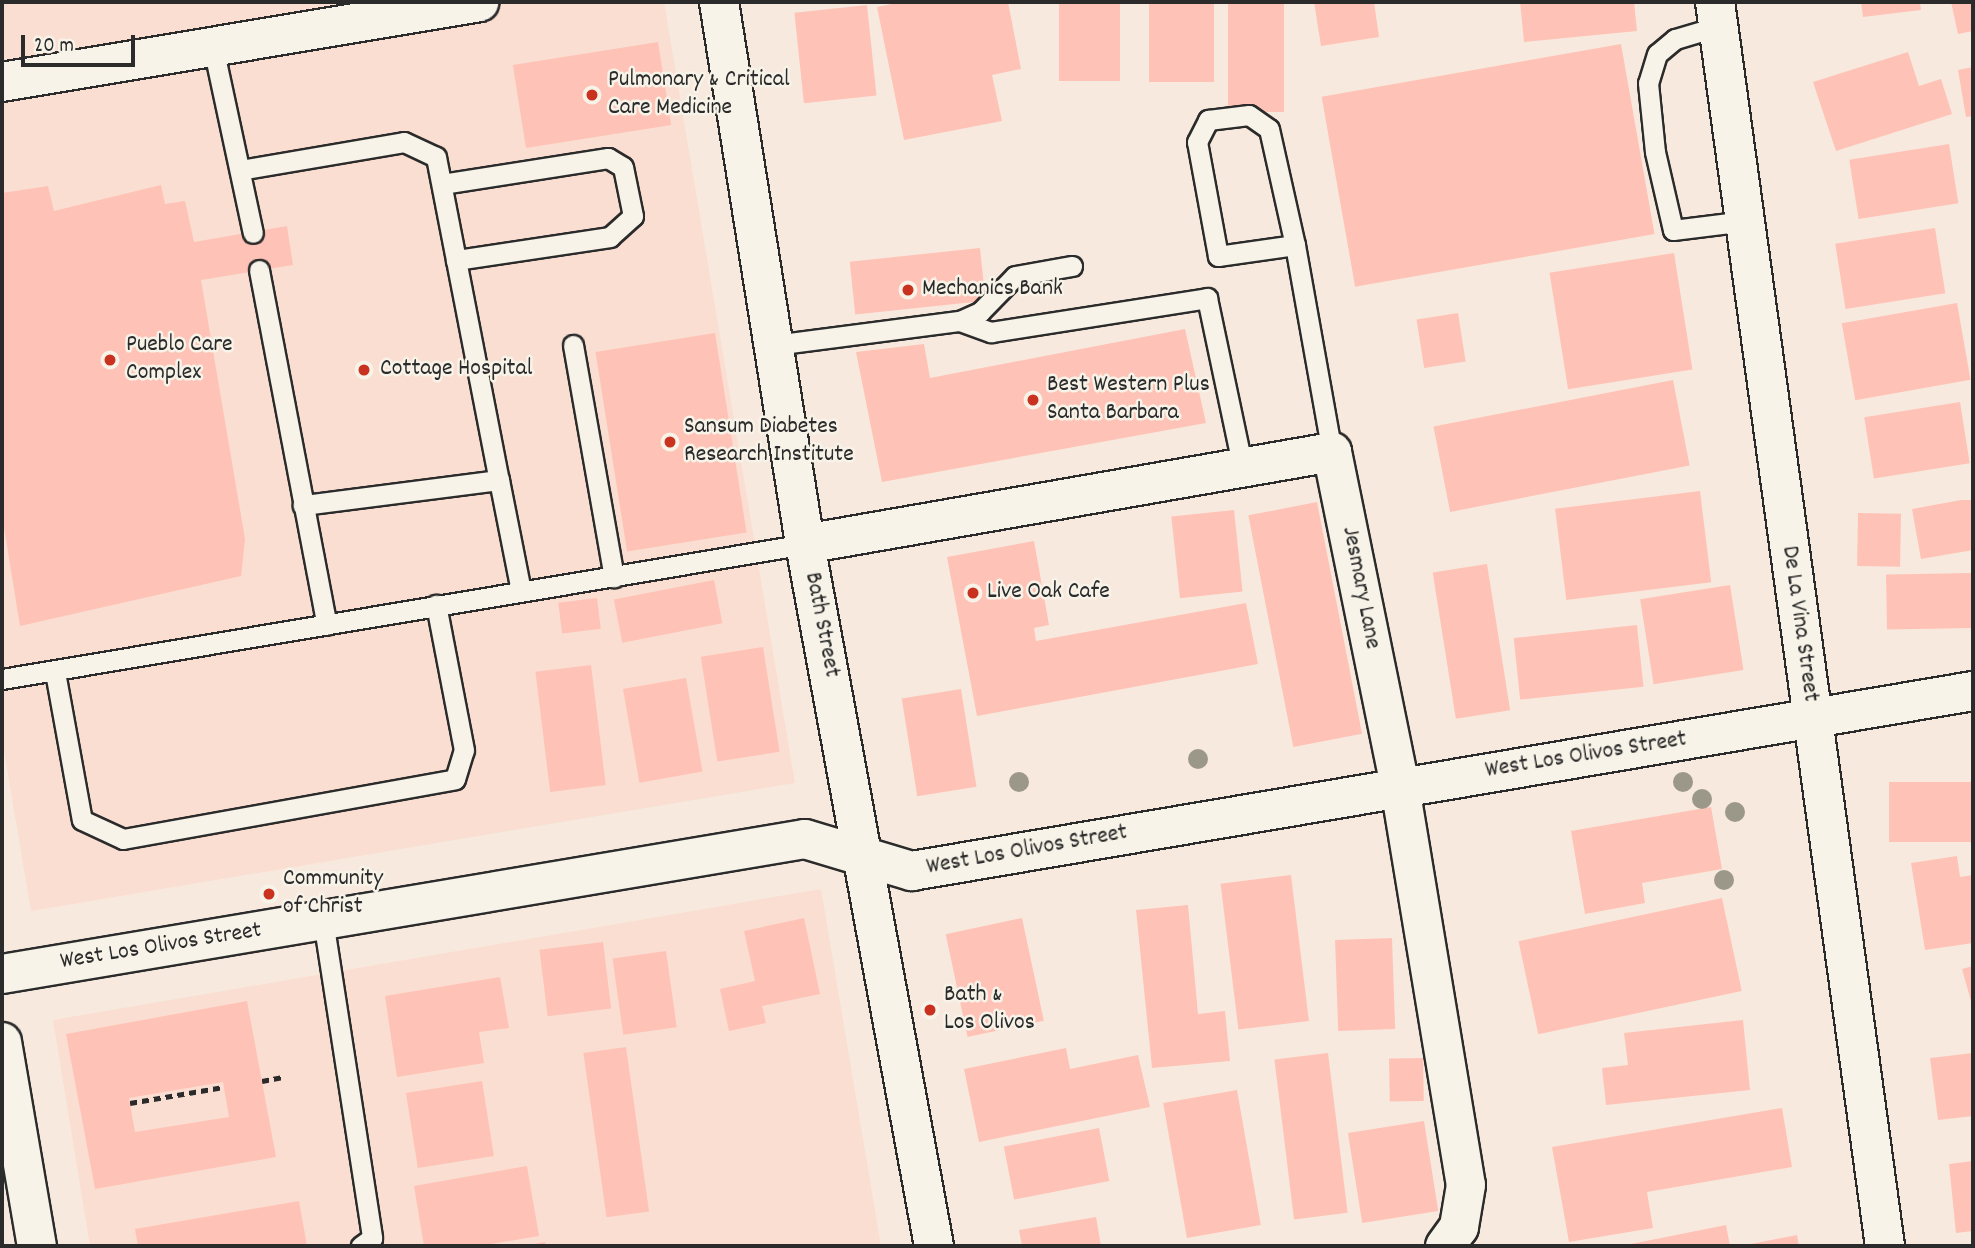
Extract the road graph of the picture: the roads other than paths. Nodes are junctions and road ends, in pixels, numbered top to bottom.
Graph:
1 (479, 2) edge
2 (719, 2) edge
3 (1717, 14) edge
4 (213, 47) junction
5 (2, 82) edge
6 (240, 170) junction
7 (442, 184) junction
8 (1745, 221) junction
9 (253, 233) dead end
10 (1295, 245) junction
11 (456, 260) junction
12 (1072, 266) dead end
13 (259, 270) dead end
14 (960, 321) junction
15 (573, 345) dead end
16 (774, 345) junction
17 (1332, 452) junction
18 (1243, 470) junction
19 (499, 480) junction
20 (303, 505) junction
21 (805, 544) junction
22 (614, 577) junction
23 (521, 592) junction
24 (436, 605) junction
25 (327, 625) junction
26 (55, 672) junction
27 (2, 680) edge
28 (1973, 691) edge
29 (1812, 719) junction
30 (1400, 787) junction
31 (864, 854) junction
32 (323, 920) junction
33 (2, 974) edge
34 (2, 1042) edge
35 (366, 1242) edge
36 (37, 1246) edge
37 (934, 1246) edge
38 (1445, 1246) edge
39 (1885, 1246) edge

1 - 4 street
2 - 16 street, Bath Street
3 - 8 street, De La Vina Street
3 - 8 lane
4 - 5 street
4 - 6 lane
6 - 7 lane
6 - 9 lane
7 - 11 lane
7 - 11 lane
8 - 29 street, De La Vina Street
10 - 10 lane
10 - 17 lane
11 - 19 lane
12 - 14 lane
13 - 20 lane
14 - 16 lane
14 - 18 lane
15 - 22 lane
16 - 21 street, Bath Street
17 - 18 street
17 - 30 street, Jesmary Lane
18 - 21 street
19 - 20 lane
19 - 23 lane
20 - 25 lane
21 - 22 lane
21 - 31 street, Bath Street
22 - 23 lane
23 - 24 lane
24 - 25 lane
24 - 26 lane
25 - 26 lane
26 - 27 lane
28 - 29 street, West Los Olivos Street
29 - 30 street, West Los Olivos Street
29 - 39 street, De La Vina Street
30 - 31 street, West Los Olivos Street
30 - 38 street, Jesmary Lane
31 - 32 street, West Los Olivos Street
31 - 37 street, Bath Street
32 - 33 street, West Los Olivos Street
32 - 35 lane
34 - 36 street

